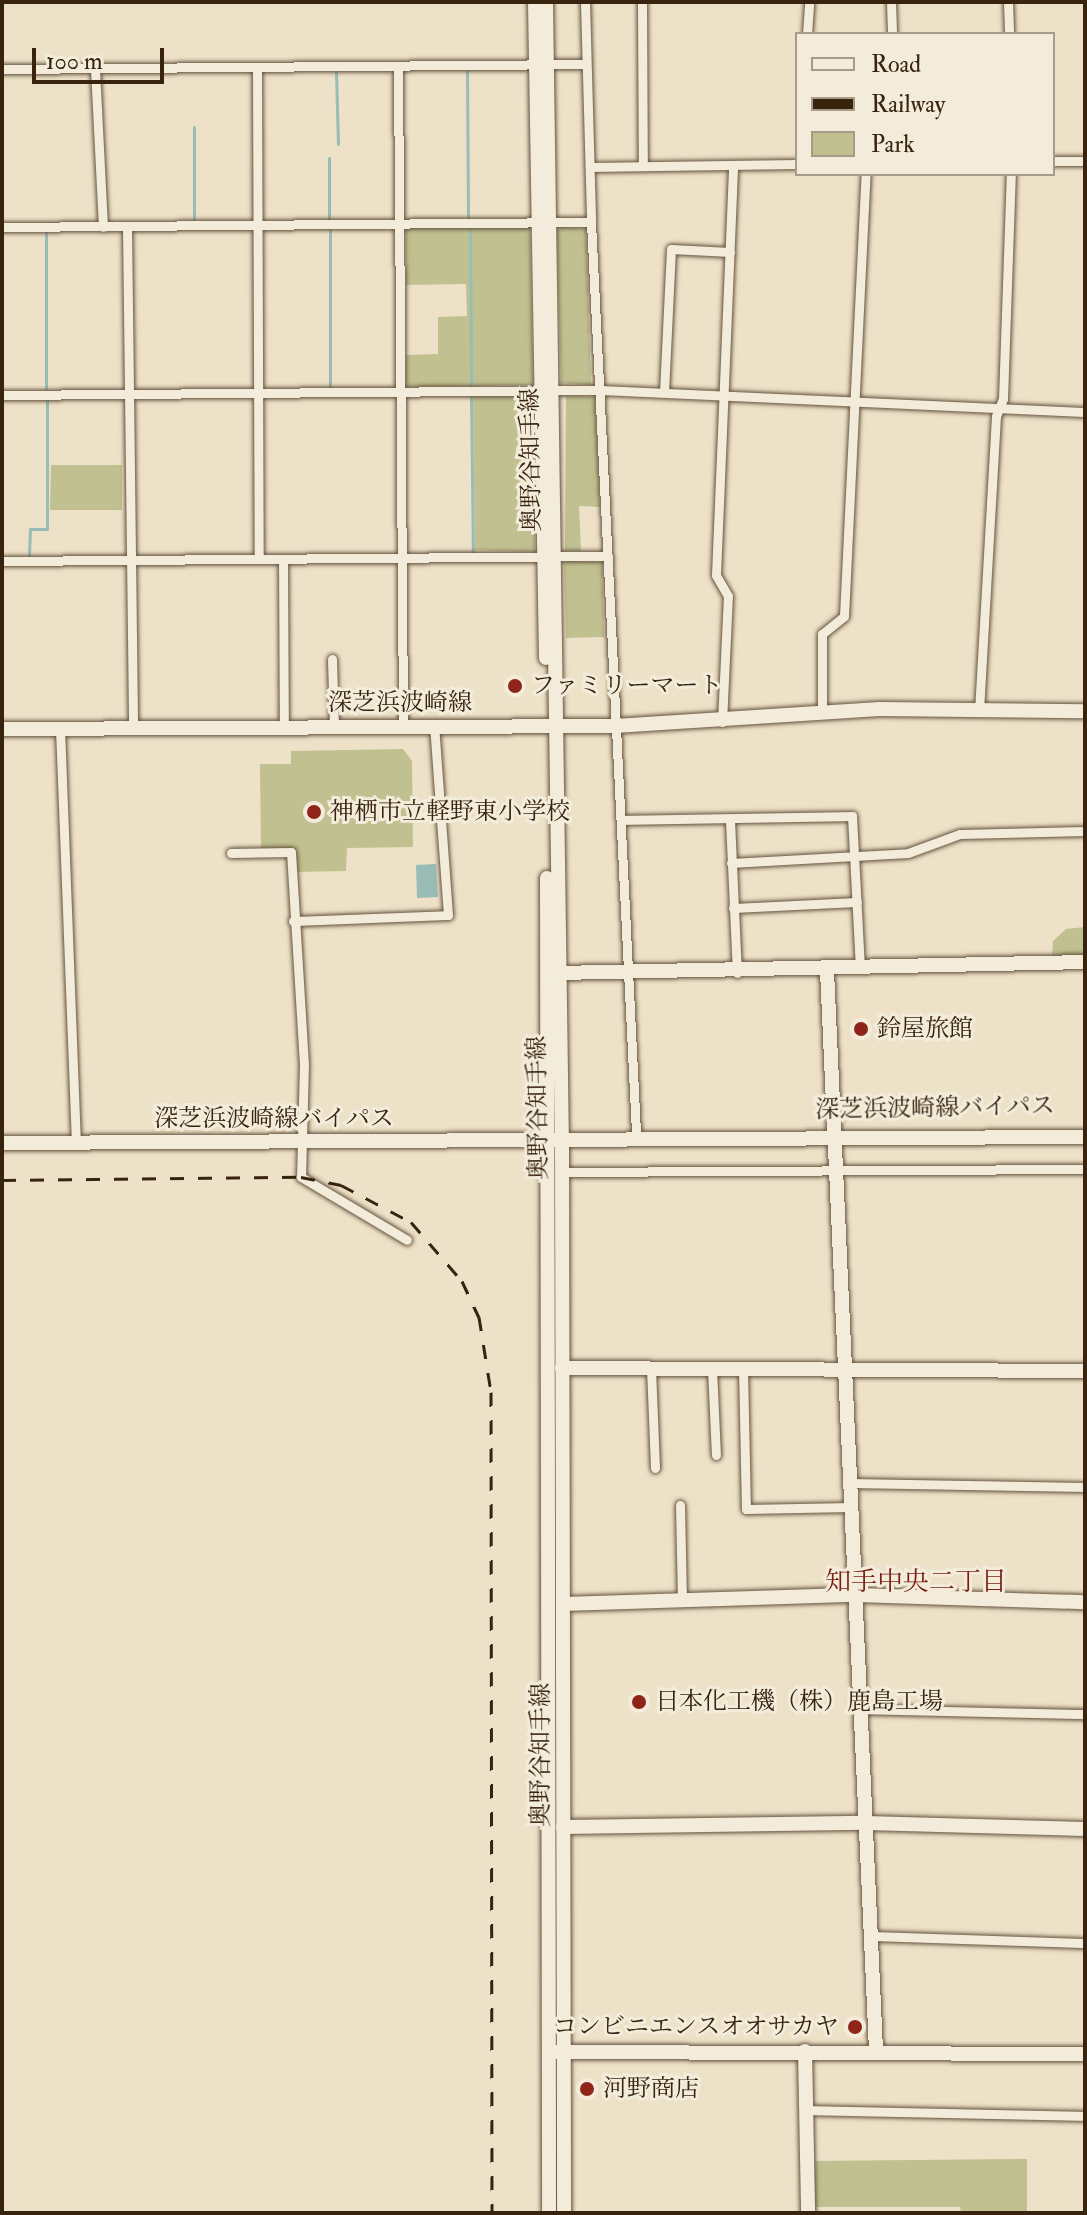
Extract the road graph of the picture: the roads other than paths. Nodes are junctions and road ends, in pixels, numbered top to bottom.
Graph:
1 (535, 2) edge
2 (546, 2) edge
3 (585, 2) edge
4 (642, 2) edge
5 (809, 2) edge
6 (891, 2) edge
7 (1008, 2) edge
8 (807, 32) edge
9 (892, 32) edge
10 (1009, 32) edge
11 (542, 64) junction
12 (585, 64) junction
13 (257, 68) junction
14 (398, 68) junction
15 (2, 69) edge
16 (95, 69) junction
17 (1055, 161) edge
18 (1085, 161) edge
19 (795, 164) edge
20 (643, 166) junction
21 (733, 166) junction
22 (590, 167) junction
23 (866, 176) edge
24 (1011, 176) edge
25 (591, 222) junction
26 (544, 223) junction
27 (258, 224) junction
28 (400, 224) junction
29 (2, 227) edge
30 (103, 227) junction
31 (127, 227) junction
32 (730, 252) junction
33 (547, 389) junction
34 (600, 390) junction
35 (401, 392) junction
36 (664, 392) junction
37 (258, 393) junction
38 (725, 394) junction
39 (2, 395) edge
40 (128, 395) junction
41 (856, 401) junction
42 (999, 407) junction
43 (1085, 412) edge
44 (608, 556) junction
45 (402, 557) junction
46 (550, 557) junction
47 (259, 559) junction
48 (283, 559) junction
49 (128, 560) junction
50 (2, 561) edge
51 (332, 659) dead end
52 (979, 711) junction
53 (1085, 711) edge
54 (822, 714) junction
55 (722, 722) junction
56 (284, 725) junction
57 (334, 725) junction
58 (403, 725) junction
59 (434, 725) junction
60 (133, 726) junction
61 (552, 726) junction
62 (615, 726) junction
63 (60, 728) junction
64 (2, 729) edge
65 (621, 820) junction
66 (730, 820) junction
67 (1085, 831) edge
68 (231, 853) dead end
69 (856, 858) junction
70 (731, 863) junction
71 (857, 902) junction
72 (733, 908) junction
73 (293, 921) junction
74 (1085, 962) edge
75 (860, 968) junction
76 (827, 971) junction
77 (557, 973) junction
78 (625, 973) junction
79 (737, 973) junction
80 (1085, 1128) edge
81 (636, 1132) junction
82 (833, 1136) junction
83 (1085, 1137) edge
84 (557, 1138) junction
85 (306, 1140) junction
86 (76, 1142) junction
87 (2, 1143) edge
88 (1085, 1169) edge
89 (836, 1171) junction
90 (562, 1172) junction
91 (407, 1240) dead end
92 (845, 1367) junction
93 (562, 1368) junction
94 (651, 1368) junction
95 (712, 1368) junction
96 (743, 1368) junction
97 (1085, 1371) edge
98 (716, 1455) dead end
99 (655, 1468) dead end
100 (849, 1483) junction
101 (1085, 1487) edge
102 (680, 1505) dead end
103 (851, 1507) junction
104 (856, 1595) junction
105 (682, 1598) junction
106 (1085, 1602) edge
107 (563, 1604) junction
108 (860, 1709) junction
109 (1085, 1714) edge
110 (866, 1823) junction
111 (563, 1827) junction
112 (1085, 1829) edge
113 (870, 1936) junction
114 (1085, 1943) edge
115 (876, 2050) junction
116 (805, 2051) junction
117 (558, 2052) junction
118 (1085, 2054) edge
119 (807, 2110) junction
120 (1085, 2116) edge
121 (549, 2213) edge
122 (564, 2213) edge
123 (808, 2213) edge

1 - 11 main road, 奥野谷知手線
2 - 11 main road, 奥野谷知手線
3 - 12 street
4 - 20 street
5 - 8 street
6 - 9 street
7 - 10 street
11 - 12 street
11 - 14 street
11 - 26 main road, 奥野谷知手線
12 - 22 street
13 - 14 street
13 - 16 street
13 - 27 street
14 - 28 street
15 - 16 street
16 - 30 street
17 - 18 street
19 - 21 street
20 - 21 street
20 - 22 street
21 - 32 street
22 - 25 street
23 - 41 street
24 - 42 street
25 - 26 street
25 - 34 street
26 - 28 street
26 - 33 main road, 奥野谷知手線
27 - 28 street
27 - 31 street
27 - 37 street
28 - 35 street
29 - 30 street
30 - 31 street
31 - 40 street
32 - 36 street
32 - 38 street
33 - 34 street
33 - 35 street
33 - 46 main road, 奥野谷知手線
34 - 36 street
34 - 44 street
35 - 37 street
35 - 45 street
36 - 38 street
37 - 40 street
37 - 47 street
38 - 41 street
38 - 55 street
39 - 40 street
40 - 49 street
41 - 42 street
41 - 54 street
42 - 43 street
42 - 52 street
44 - 46 street
44 - 62 street
45 - 46 street
45 - 48 street
45 - 58 street
46 - 61 main road, 奥野谷知手線
47 - 48 street
47 - 49 street
48 - 56 street
49 - 50 street
49 - 60 street
51 - 57 street
52 - 53 main road, 深芝浜波崎線
52 - 54 main road, 深芝浜波崎線
54 - 55 main road, 深芝浜波崎線
55 - 62 main road, 深芝浜波崎線
56 - 57 main road, 深芝浜波崎線
56 - 60 main road, 深芝浜波崎線
57 - 58 main road, 深芝浜波崎線
58 - 59 main road, 深芝浜波崎線
59 - 61 main road, 深芝浜波崎線
59 - 73 street
60 - 63 main road, 深芝浜波崎線
61 - 62 main road, 深芝浜波崎線
61 - 77 main road, 奥野谷知手線
61 - 84 main road, 奥野谷知手線
62 - 65 street
63 - 64 main road, 深芝浜波崎線
63 - 86 street
65 - 66 street
65 - 78 street
66 - 69 street
66 - 70 street
67 - 69 street
68 - 73 street
69 - 70 street
69 - 71 street
70 - 72 street
71 - 72 street
71 - 75 street
72 - 79 street
73 - 85 street
74 - 75 main road
75 - 76 main road
76 - 79 main road
76 - 82 main road
77 - 78 main road
77 - 84 main road, 奥野谷知手線
78 - 79 main road
78 - 81 street
80 - 82 main road, 深芝浜波崎線バイパス
81 - 82 main road, 深芝浜波崎線バイパス
81 - 84 main road, 深芝浜波崎線バイパス
82 - 83 main road, 深芝浜波崎線バイパス
82 - 84 main road, 深芝浜波崎線バイパス
82 - 89 main road
84 - 85 main road, 深芝浜波崎線バイパス
84 - 90 main road, 奥野谷知手線
84 - 117 main road, 奥野谷知手線
85 - 86 main road, 深芝浜波崎線バイパス
85 - 91 street
86 - 87 main road, 深芝浜波崎線バイパス
88 - 89 street
89 - 90 street
89 - 92 main road
90 - 93 main road, 奥野谷知手線
92 - 96 main road
92 - 97 main road
92 - 100 main road
93 - 94 main road
93 - 107 main road, 奥野谷知手線
94 - 95 main road
94 - 99 street
95 - 96 main road
95 - 98 street
96 - 103 street
100 - 101 street
100 - 103 main road
102 - 105 street
103 - 104 main road
104 - 105 main road
104 - 106 main road
104 - 108 main road
105 - 107 main road
107 - 111 main road, 奥野谷知手線
108 - 109 street
108 - 110 main road
110 - 111 main road
110 - 112 main road
110 - 113 main road
111 - 117 main road, 奥野谷知手線
113 - 114 street
113 - 115 main road
115 - 116 main road
115 - 118 main road
116 - 117 main road
116 - 119 main road
117 - 121 main road, 奥野谷知手線
117 - 122 main road, 奥野谷知手線
119 - 120 street
119 - 123 main road

